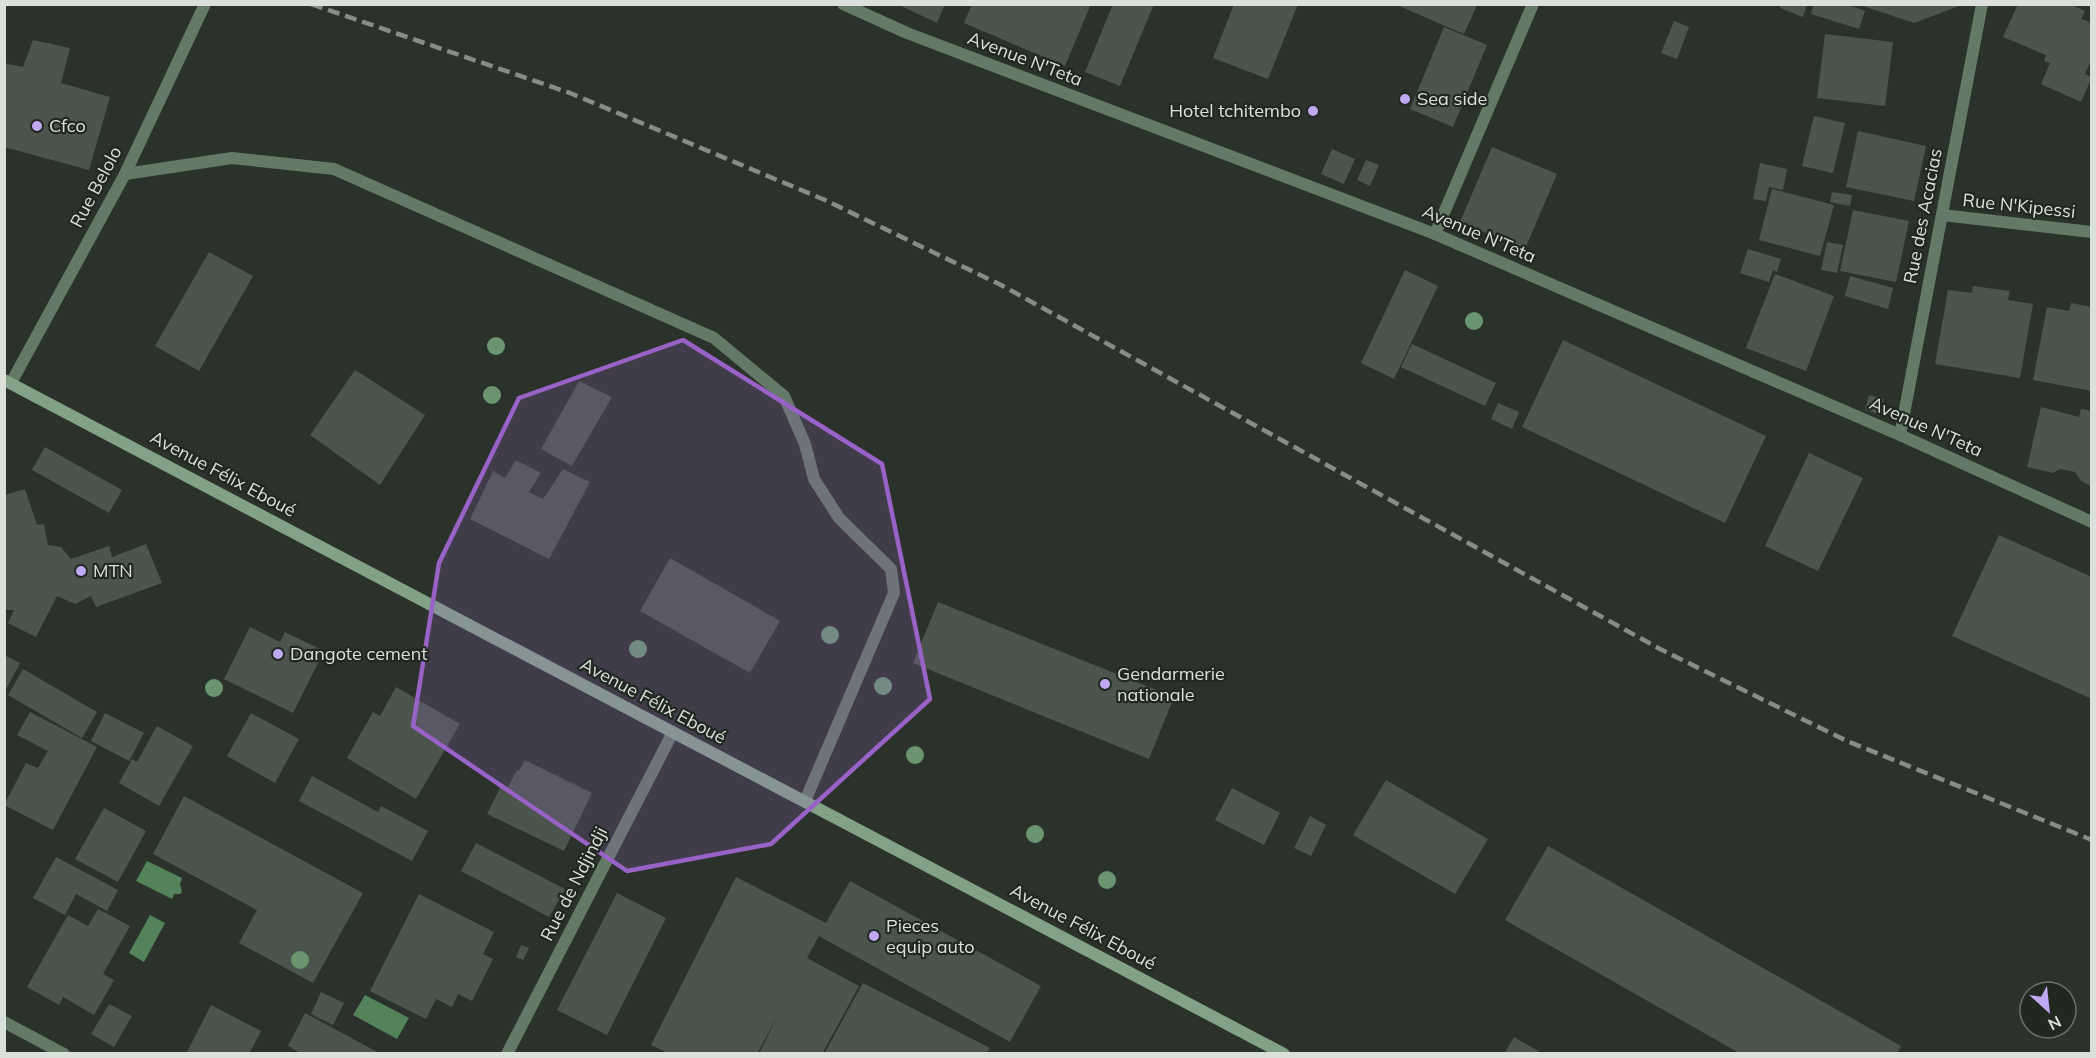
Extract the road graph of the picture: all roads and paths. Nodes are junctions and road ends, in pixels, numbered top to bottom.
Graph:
1 (205, 4) edge
2 (843, 4) edge
3 (1533, 4) edge
4 (1982, 4) edge
5 (125, 174) junction
6 (1942, 215) junction
7 (2091, 232) edge
8 (1435, 234) junction
9 (8, 381) edge
10 (1900, 435) junction
11 (2091, 522) edge
12 (673, 732) junction
13 (805, 801) junction
14 (4, 1022) edge
15 (64, 1053) edge
16 (507, 1053) edge
17 (1284, 1053) edge

1 - 5 street, Rue Belolo
2 - 8 street, Avenue N'Teta
3 - 8 street
4 - 6 street, Rue des Acacias
5 - 9 street, Rue Belolo
5 - 13 street
6 - 7 street, Rue N'Kipessi
6 - 10 street, Rue des Acacias
8 - 10 street, Avenue N'Teta
9 - 12 street, Avenue Félix Eboué
10 - 11 street, Avenue N'Teta
12 - 13 street, Avenue Félix Eboué
12 - 16 street, Rue de Ndjindji
13 - 17 street, Avenue Félix Eboué
14 - 15 street

